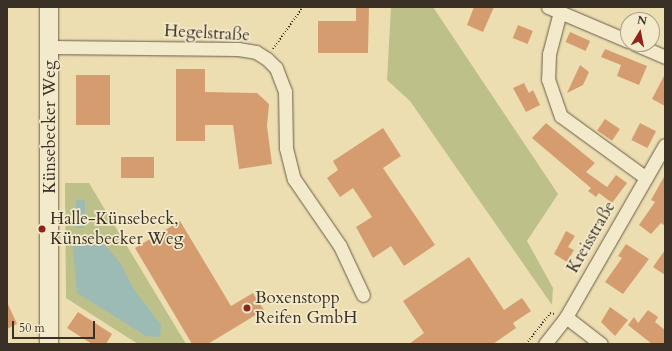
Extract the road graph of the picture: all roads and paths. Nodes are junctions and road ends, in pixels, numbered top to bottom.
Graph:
1 (49, 7) edge
2 (303, 7) edge
3 (554, 10) edge
4 (620, 38) edge
5 (50, 47) junction
6 (653, 52) edge
7 (665, 57) edge
8 (267, 59) junction
9 (665, 145) edge
10 (646, 178) junction
11 (363, 295) dead end
12 (566, 316) junction
13 (50, 344) edge
14 (545, 344) edge
15 (601, 344) edge

1 - 5 street, Künsebecker Weg
2 - 8 path
3 - 4 street
3 - 10 street
5 - 8 street, Hegelstraße
5 - 13 street, Künsebecker Weg
6 - 7 street
8 - 11 street, Hegelstraße
9 - 10 street, Kreisstraße
10 - 12 street, Kreisstraße
12 - 14 street, Kreisstraße
12 - 15 street

